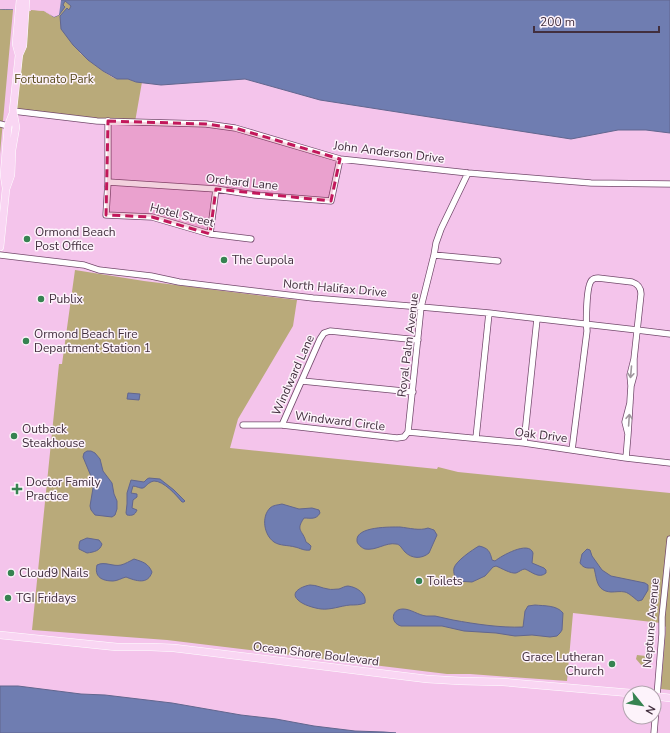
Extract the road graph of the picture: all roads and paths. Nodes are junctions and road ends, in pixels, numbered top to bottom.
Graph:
1 (20, 0) edge
2 (26, 0) edge
3 (21, 23) junction
4 (13, 111) junction
5 (108, 121) junction
6 (0, 124) edge
7 (8, 126) junction
8 (12, 150) junction
9 (340, 159) junction
10 (468, 173) junction
11 (108, 182) junction
12 (670, 184) edge
13 (6, 189) junction
14 (216, 189) junction
15 (210, 234) junction
16 (251, 239) dead end
17 (0, 247) edge
18 (434, 255) junction
19 (0, 256) edge
20 (498, 261) dead end
21 (421, 307) junction
22 (489, 314) junction
23 (537, 319) junction
24 (586, 325) junction
25 (637, 330) junction
26 (670, 334) edge
27 (418, 340) junction
28 (302, 381) junction
29 (412, 392) junction
30 (243, 425) dead end
31 (282, 425) junction
32 (408, 432) junction
33 (476, 438) junction
34 (524, 443) junction
35 (572, 450) junction
36 (626, 458) junction
37 (670, 463) edge
38 (670, 539) edge
39 (669, 552) edge
40 (0, 635) edge
41 (657, 685) edge
42 (622, 692) edge

1 - 3 main road
2 - 3 main road
3 - 4 main road
4 - 5 street, John Anderson Drive
4 - 7 main road
4 - 8 main road
5 - 9 street, John Anderson Drive
5 - 11 street, Hotel Street
6 - 7 street
7 - 8 main road
7 - 13 main road
8 - 13 main road
9 - 10 street, John Anderson Drive
9 - 14 street, Orchard Lane
10 - 12 street, John Anderson Drive
10 - 18 street, Royal Palm Avenue
11 - 14 street, Orchard Lane
11 - 15 street, Hotel Street
13 - 17 main road
14 - 15 street
15 - 16 street, Hotel Street
18 - 20 street
18 - 21 street, Royal Palm Avenue
19 - 21 street, North Halifax Drive
21 - 22 street, North Halifax Drive
21 - 27 street, Royal Palm Avenue
22 - 23 street, North Halifax Drive
22 - 33 street
23 - 24 street, North Halifax Drive
23 - 34 street
24 - 25 street, North Halifax Drive
24 - 25 street
24 - 35 street
25 - 26 street, North Halifax Drive
25 - 36 street
27 - 28 street, Windward Lane
27 - 29 street, Royal Palm Avenue
28 - 29 street
28 - 31 street, Windward Lane
29 - 32 street, Royal Palm Avenue
30 - 31 street, Windward Circle
31 - 32 street, Windward Circle
32 - 33 street, Oak Drive
33 - 34 street, Oak Drive
34 - 35 street, Oak Drive
35 - 36 street, Oak Drive
36 - 37 street, Oak Drive
38 - 39 street, Neptune Avenue
39 - 41 street, Neptune Avenue
40 - 42 main road, Ocean Shore Boulevard

